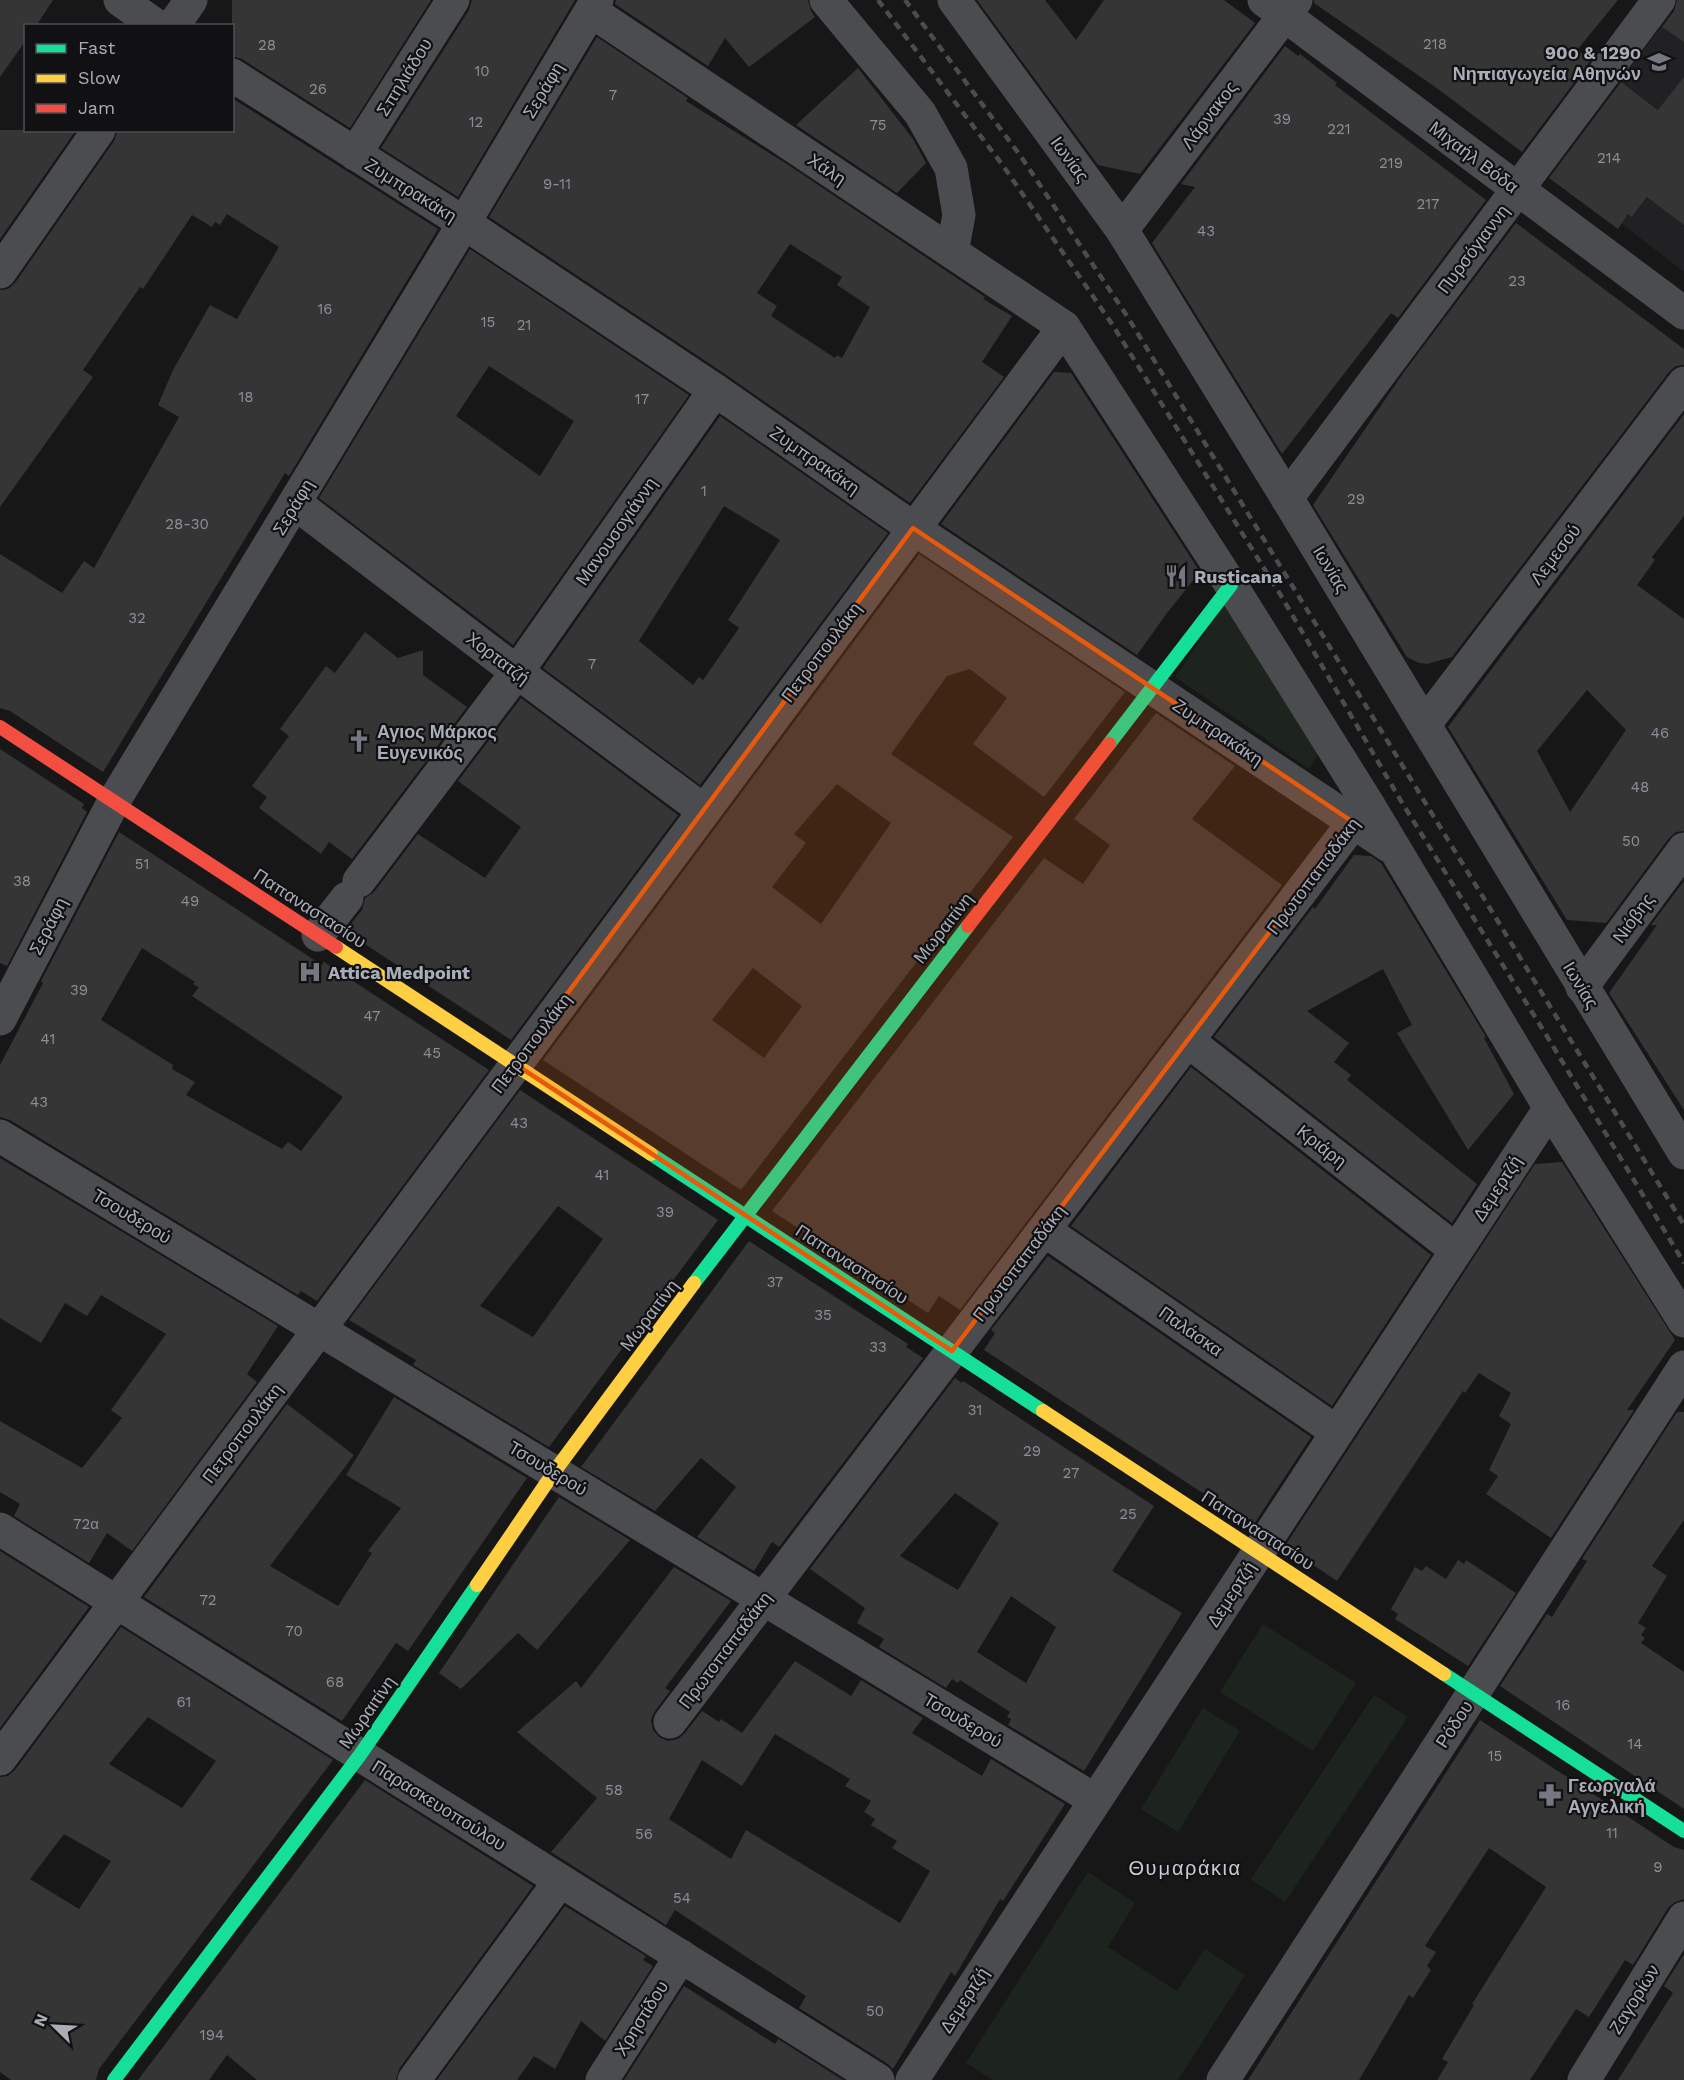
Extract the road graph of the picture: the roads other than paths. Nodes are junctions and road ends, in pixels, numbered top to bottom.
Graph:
1 (120, 0) edge
2 (190, 0) edge
3 (453, 0) edge
4 (826, 0) edge
5 (954, 0) edge
6 (1659, 0) edge
7 (594, 5) edge
8 (1282, 5) edge
9 (154, 24) edge
10 (174, 24) edge
11 (234, 76) edge
12 (98, 132) edge
13 (355, 154) junction
14 (1518, 189) junction
15 (464, 223) junction
16 (1122, 230) junction
17 (952, 252) junction
18 (0, 272) edge
19 (1684, 313) edge
20 (1064, 327) junction
21 (1684, 383) edge
22 (715, 390) junction
23 (1287, 498) junction
24 (295, 503) junction
25 (913, 528) junction
26 (1231, 585) junction
27 (516, 672) junction
28 (1150, 688) junction
29 (1425, 724) junction
30 (0, 727) edge
31 (114, 801) junction
32 (703, 810) junction
33 (1361, 813) junction
34 (1684, 849) edge
35 (318, 935) junction
36 (1582, 987) junction
37 (0, 1019) edge
38 (1188, 1041) junction
39 (515, 1064) junction
40 (1550, 1108) junction
41 (0, 1136) edge
42 (1684, 1153) edge
43 (745, 1215) junction
44 (1044, 1230) junction
45 (1456, 1250) junction
46 (1684, 1321) edge
47 (318, 1330) junction
48 (952, 1351) junction
49 (1684, 1366) edge
50 (1337, 1432) junction
51 (554, 1472) junction
52 (0, 1529) edge
53 (1259, 1551) junction
54 (764, 1599) junction
55 (117, 1603) junction
56 (1474, 1693) junction
57 (670, 1722) dead end
58 (360, 1755) junction
59 (0, 1759) edge
60 (1095, 1800) junction
61 (1684, 1830) edge
62 (560, 1881) junction
63 (1684, 1918) edge
64 (681, 1956) junction
65 (114, 2080) edge
66 (414, 2080) edge
67 (602, 2080) edge
68 (878, 2080) edge
69 (912, 2080) edge
70 (1223, 2080) edge
71 (1584, 2080) edge

1 - 9 street
2 - 10 street
3 - 13 street, Σπηλιάδου
4 - 17 street
5 - 16 street, Ιωνίας
6 - 14 street, Πυρσόγιαννη
7 - 15 street, Σεράφη
7 - 17 street, Χάλη
8 - 14 street, Μιχαήλ Βόδα
8 - 16 street, Λάρνακος
11 - 13 street, Ζυμπρακάκη
12 - 18 street
13 - 15 street, Ζυμπρακάκη
14 - 19 street, Μιχαήλ Βόδα
14 - 23 street, Πυρσόγιαννη
15 - 22 street, Ζυμπρακάκη
15 - 24 street, Σεράφη
16 - 23 street, Ιωνίας
17 - 20 street, Χάλη
20 - 25 street, Πετροπουλάκη
20 - 26 street
21 - 29 street, Λεμεσού
22 - 25 street, Ζυμπρακάκη
22 - 27 street, Μανουσογιάννη
23 - 29 street, Ιωνίας
24 - 27 street, Χορτατζή
24 - 31 street, Σεράφη
25 - 28 street, Ζυμπρακάκη
25 - 32 street, Πετροπουλάκη
26 - 28 street, Μωραιτίνη
26 - 33 street
27 - 32 street, Χορτατζή
27 - 35 street, Μανουσογιάννη
28 - 33 street, Ζυμπρακάκη
28 - 43 street, Μωραιτίνη
29 - 36 street, Ιωνίας
30 - 31 street, Παπαναστασίου
31 - 35 street, Παπαναστασίου
31 - 37 street, Σεράφη
32 - 39 street, Πετροπουλάκη
33 - 38 street, Πρωτοπαπαδάκη
33 - 40 street
34 - 36 street, Νιόβης
35 - 39 street, Παπαναστασίου
36 - 42 street, Ιωνίας
38 - 44 street, Πρωτοπαπαδάκη
38 - 45 street, Κριάρη
39 - 43 street, Παπαναστασίου
39 - 47 street, Πετροπουλάκη
40 - 45 street, Δεμερτζή
40 - 46 street
41 - 47 street, Τσουδερού
43 - 48 street, Παπαναστασίου
43 - 51 street, Μωραιτίνη
44 - 48 street, Πρωτοπαπαδάκη
44 - 50 street, Παλάσκα
45 - 50 street, Δεμερτζή
47 - 51 street, Τσουδερού
47 - 55 street, Πετροπουλάκη
48 - 53 street, Παπαναστασίου
48 - 54 street, Πρωτοπαπαδάκη
49 - 56 street, Ρόδου
50 - 53 street, Δεμερτζή
51 - 54 street, Τσουδερού
51 - 58 street, Μωραιτίνη
52 - 55 street, Παρασκευοπούλου
53 - 56 street, Παπαναστασίου
53 - 60 street, Δεμερτζή
54 - 57 street, Πρωτοπαπαδάκη
54 - 60 street, Τσουδερού
55 - 58 street, Παρασκευοπούλου
55 - 59 street, Πετροπουλάκη
56 - 61 street, Παπαναστασίου
56 - 70 street, Ρόδου
58 - 62 street, Παρασκευοπούλου
58 - 65 street, Μωραιτίνη
60 - 69 street, Δεμερτζή
62 - 64 street, Παρασκευοπούλου
62 - 66 street
63 - 71 street, Ζαγορίων
64 - 67 street, Χρηστίδου
64 - 68 street, Παρασκευοπούλου

